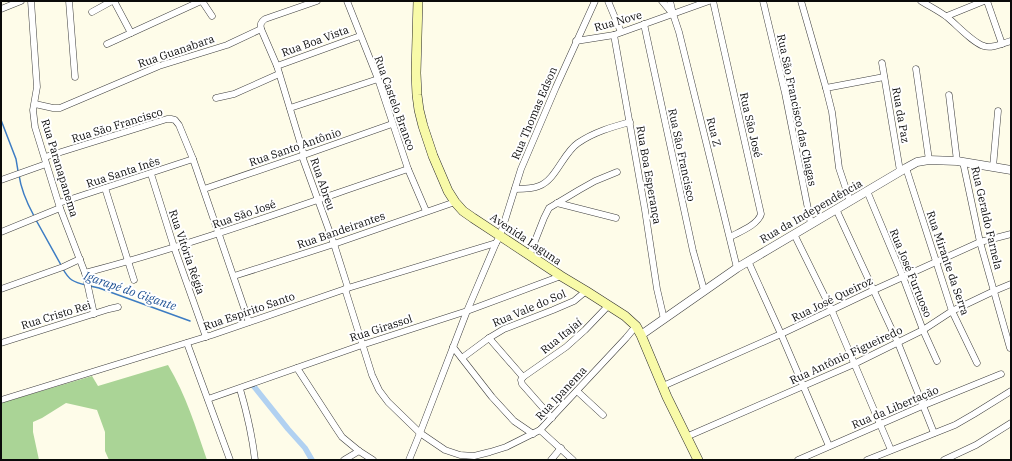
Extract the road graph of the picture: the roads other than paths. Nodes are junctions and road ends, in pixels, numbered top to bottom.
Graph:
1 (21, 1) edge
2 (31, 1) edge
3 (69, 1) edge
4 (113, 1) edge
5 (201, 1) edge
6 (317, 1) edge
7 (347, 1) edge
8 (418, 1) edge
9 (595, 1) edge
10 (608, 1) edge
11 (662, 1) edge
12 (670, 1) edge
13 (709, 1) edge
14 (713, 1) edge
15 (763, 1) edge
16 (801, 1) edge
17 (921, 1) edge
18 (984, 1) edge
19 (987, 1) edge
20 (1, 9) edge
21 (92, 12) dead end
22 (673, 14) junction
23 (212, 16) dead end
24 (946, 16) junction
25 (644, 24) junction
26 (261, 29) junction
27 (621, 32) junction
28 (131, 33) junction
29 (614, 34) junction
30 (360, 36) junction
31 (1011, 40) edge
32 (576, 41) junction
33 (107, 44) dead end
34 (1002, 44) junction
35 (882, 63) dead end
36 (277, 66) junction
37 (916, 69) dead end
38 (279, 74) junction
39 (75, 77) dead end
40 (884, 77) junction
41 (378, 79) junction
42 (826, 88) junction
43 (949, 95) dead end
44 (216, 98) dead end
45 (34, 104) junction
46 (290, 108) junction
47 (998, 111) dead end
48 (630, 122) junction
49 (392, 124) junction
50 (303, 155) junction
51 (193, 159) junction
52 (46, 160) junction
53 (929, 160) junction
54 (960, 162) junction
55 (993, 167) junction
56 (408, 169) junction
57 (903, 169) junction
58 (617, 172) dead end
59 (1011, 172) edge
60 (151, 174) junction
61 (1, 180) edge
62 (105, 188) junction
63 (204, 189) junction
64 (515, 189) junction
65 (867, 191) junction
66 (317, 199) junction
67 (850, 201) junction
68 (454, 202) junction
69 (557, 203) junction
70 (59, 205) junction
71 (836, 209) junction
72 (426, 211) junction
73 (616, 218) dead end
74 (811, 224) junction
75 (1, 232) edge
76 (219, 233) junction
77 (794, 234) junction
78 (1011, 234) edge
79 (730, 237) junction
80 (498, 239) junction
81 (980, 242) junction
82 (334, 244) junction
83 (174, 247) junction
84 (529, 256) junction
85 (80, 259) junction
86 (748, 261) junction
87 (128, 262) junction
88 (936, 262) junction
89 (737, 268) junction
90 (86, 273) junction
91 (234, 276) junction
92 (561, 276) junction
93 (904, 276) junction
94 (134, 280) dead end
95 (1011, 284) edge
96 (346, 288) junction
97 (1, 289) edge
98 (704, 290) junction
99 (874, 290) junction
100 (586, 291) junction
101 (994, 291) junction
102 (608, 306) junction
103 (118, 307) dead end
104 (467, 311) junction
105 (832, 311) junction
106 (952, 311) junction
107 (94, 314) junction
108 (664, 319) junction
109 (249, 322) junction
110 (636, 326) junction
111 (923, 330) junction
112 (781, 334) junction
113 (641, 335) junction
114 (206, 337) junction
115 (489, 338) junction
116 (1, 343) edge
117 (187, 343) junction
118 (898, 343) junction
119 (362, 345) junction
120 (453, 347) junction
121 (1010, 348) dead end
122 (462, 358) junction
123 (937, 361) dead end
124 (977, 363) dead end
125 (854, 364) junction
126 (297, 368) junction
127 (1001, 374) dead end
128 (523, 377) junction
129 (804, 385) junction
130 (663, 386) junction
131 (240, 389) junction
132 (577, 391) junction
133 (1011, 391) edge
134 (1, 400) edge
135 (208, 400) junction
136 (922, 406) junction
137 (603, 416) dead end
138 (552, 418) junction
139 (1011, 423) edge
140 (880, 425) junction
141 (540, 430) junction
142 (420, 433) junction
143 (934, 433) junction
144 (533, 434) junction
145 (686, 437) junction
146 (829, 446) junction
147 (560, 448) junction
148 (891, 450) junction
149 (359, 451) junction
150 (230, 460) edge
151 (256, 460) edge
152 (344, 460) edge
153 (373, 460) edge
154 (409, 460) edge
155 (551, 460) edge
156 (573, 460) edge
157 (698, 460) edge
158 (798, 460) edge
159 (867, 460) edge
160 (944, 460) edge

1 - 20 street
2 - 45 street, Rua Paranapanema
3 - 39 street
4 - 21 street
4 - 28 street
5 - 23 street
5 - 28 street
6 - 26 street, Rua Guanabara
7 - 30 street, Rua Castelo Branco
8 - 68 main road, Avenida Laguna
9 - 32 street, Rua Thomas Edson
10 - 27 street
11 - 22 street
12 - 22 street, Rua Z
13 - 22 street, Rua Nove
14 - 79 street, Rua São José
15 - 74 street, Rua São Francisco das Chagas
16 - 42 street
17 - 24 street
18 - 24 street
19 - 34 street
22 - 25 street, Rua Nove
22 - 79 street, Rua Z
24 - 34 street
25 - 27 street, Rua Nove
25 - 98 street, Rua São Francisco
26 - 36 street, Rua Abreu
26 - 45 street, Rua Guanabara
27 - 29 street, Rua Nove
28 - 33 street
29 - 32 street, Rua Nove
29 - 48 street, Rua Boa Esperança
30 - 36 street, Rua Boa Vista
30 - 41 street, Rua Castelo Branco
31 - 34 street
32 - 64 street, Rua Thomas Edson
35 - 40 street, Rua da Paz
36 - 38 street, Rua Abreu
37 - 53 street
38 - 44 street, Rua Boa Vista
38 - 46 street, Rua Abreu
40 - 42 street
40 - 57 street, Rua da Paz
41 - 46 street
41 - 49 street, Rua Castelo Branco
42 - 67 street
43 - 54 street, Rua Geraldo Farnela
45 - 52 street, Rua Paranapanema
46 - 50 street, Rua Abreu
47 - 55 street
48 - 64 street
48 - 108 street, Rua Boa Esperança
49 - 50 street, Rua Santo Antônio
49 - 56 street, Rua Castelo Branco
50 - 63 street, Rua Santo Antônio
50 - 66 street, Rua Abreu
51 - 52 street, Rua São Francisco
51 - 60 street, Rua Santa Inês
51 - 63 street
52 - 61 street, Rua São Francisco
52 - 70 street, Rua Paranapanema
53 - 54 street, Rua da Independência
53 - 57 street, Rua da Independência
54 - 55 street, Rua da Independência
54 - 81 street, Rua Geraldo Farnela
55 - 59 street, Rua da Independência
56 - 66 street, Rua São José
56 - 72 street, Rua Castelo Branco
57 - 65 street, Rua da Independência
57 - 88 street, Rua Mirante da Serra
58 - 69 street
60 - 62 street, Rua Santa Inês
60 - 83 street, Rua Vitória Régia
62 - 70 street, Rua Santa Inês
62 - 87 street
63 - 76 street
64 - 80 street, Rua Thomas Edson
65 - 67 street, Rua da Independência
65 - 93 street, Rua José Furtuoso
66 - 76 street, Rua São José
66 - 82 street, Rua Abreu
67 - 71 street, Rua da Independência
68 - 72 street, Rua Bandeirantes
68 - 80 main road, Avenida Laguna
69 - 73 street
69 - 84 street
70 - 75 street, Rua Santa Inês
70 - 85 street, Rua Paranapanema
71 - 74 street, Rua da Independência
71 - 99 street
72 - 82 street, Rua Bandeirantes
74 - 77 street, Rua da Independência
76 - 83 street, Rua São José
76 - 91 street
77 - 86 street, Rua da Independência
77 - 105 street
78 - 81 street, Rua José Queiroz
79 - 89 street, Rua Z
80 - 84 main road, Avenida Laguna
80 - 96 street, Rua Espírito Santo
80 - 104 street, Rua Thomas Edson
81 - 88 street, Rua José Queiroz
81 - 101 street, Rua Geraldo Farnela
82 - 91 street, Rua Bandeirantes
82 - 96 street, Rua Abreu
83 - 87 street, Rua São José
83 - 114 street, Rua Vitória Régia
84 - 92 main road, Avenida Laguna
85 - 90 street, Rua Paranapanema
85 - 97 street
86 - 89 street, Rua da Independência
86 - 112 street
87 - 90 street, Rua São José
87 - 94 street
88 - 93 street, Rua José Queiroz
88 - 106 street, Rua Mirante da Serra
89 - 98 street, Rua da Independência
90 - 107 street, Rua Paranapanema
91 - 109 street
92 - 100 main road, Avenida Laguna
92 - 104 street, Rua Girassol
93 - 99 street, Rua José Queiroz
93 - 111 street, Rua José Furtuoso
95 - 101 street, Rua Antônio Figueiredo
96 - 109 street, Rua Espírito Santo
96 - 119 street, Rua Ipanema
98 - 108 street, Rua da Independência
99 - 105 street, Rua José Queiroz
99 - 118 street
100 - 102 main road, Avenida Laguna
100 - 115 street, Rua Vale do Sol
101 - 106 street, Rua Antônio Figueiredo
101 - 121 street, Rua Geraldo Farnela
102 - 110 main road, Avenida Laguna
102 - 128 street, Rua Itajaí
103 - 107 street, Rua Cristo Rei
104 - 119 street, Rua Girassol
104 - 120 street, Rua Thomas Edson
105 - 112 street, Rua José Queiroz
105 - 125 street
106 - 111 street, Rua Antônio Figueiredo
106 - 124 street, Rua Mirante da Serra
107 - 116 street, Rua Cristo Rei
108 - 113 street, Rua da Independência
109 - 114 street, Rua Espírito Santo
110 - 113 main road, Avenida Laguna
110 - 132 street, Rua Ipanema
111 - 118 street, Rua Antônio Figueiredo
111 - 123 street, Rua José Furtuoso
112 - 129 street
112 - 130 street, Rua José Queiroz
113 - 130 main road, Avenida Laguna
114 - 117 street, Rua Espírito Santo
115 - 122 street, Rua Vale do Sol
115 - 128 street
117 - 134 street, Rua Espírito Santo
117 - 135 street
118 - 125 street, Rua Antônio Figueiredo
118 - 136 street
119 - 126 street, Rua Girassol
119 - 142 street, Rua Ipanema
120 - 122 street
120 - 142 street, Rua Thomas Edson
122 - 144 street
125 - 129 street, Rua Antônio Figueiredo
125 - 140 street
126 - 131 street, Rua Girassol
126 - 149 street
127 - 136 street, Rua da Libertação
128 - 138 street
129 - 145 street, Rua Antônio Figueiredo
129 - 146 street
130 - 145 main road, Avenida Laguna
131 - 135 street, Rua Girassol
131 - 151 street
132 - 137 street
132 - 138 street, Rua Ipanema
133 - 143 street
135 - 150 street
136 - 140 street, Rua da Libertação
136 - 143 street
138 - 141 street, Rua Ipanema
139 - 160 street
140 - 146 street, Rua da Libertação
140 - 148 street
141 - 144 street, Rua Ipanema
141 - 147 street
142 - 144 street, Rua Ipanema
142 - 154 street, Rua Thomas Edson
143 - 148 street
145 - 157 main road, Avenida Laguna
146 - 158 street, Rua da Libertação
147 - 155 street
147 - 156 street
148 - 159 street
149 - 152 street
149 - 153 street

